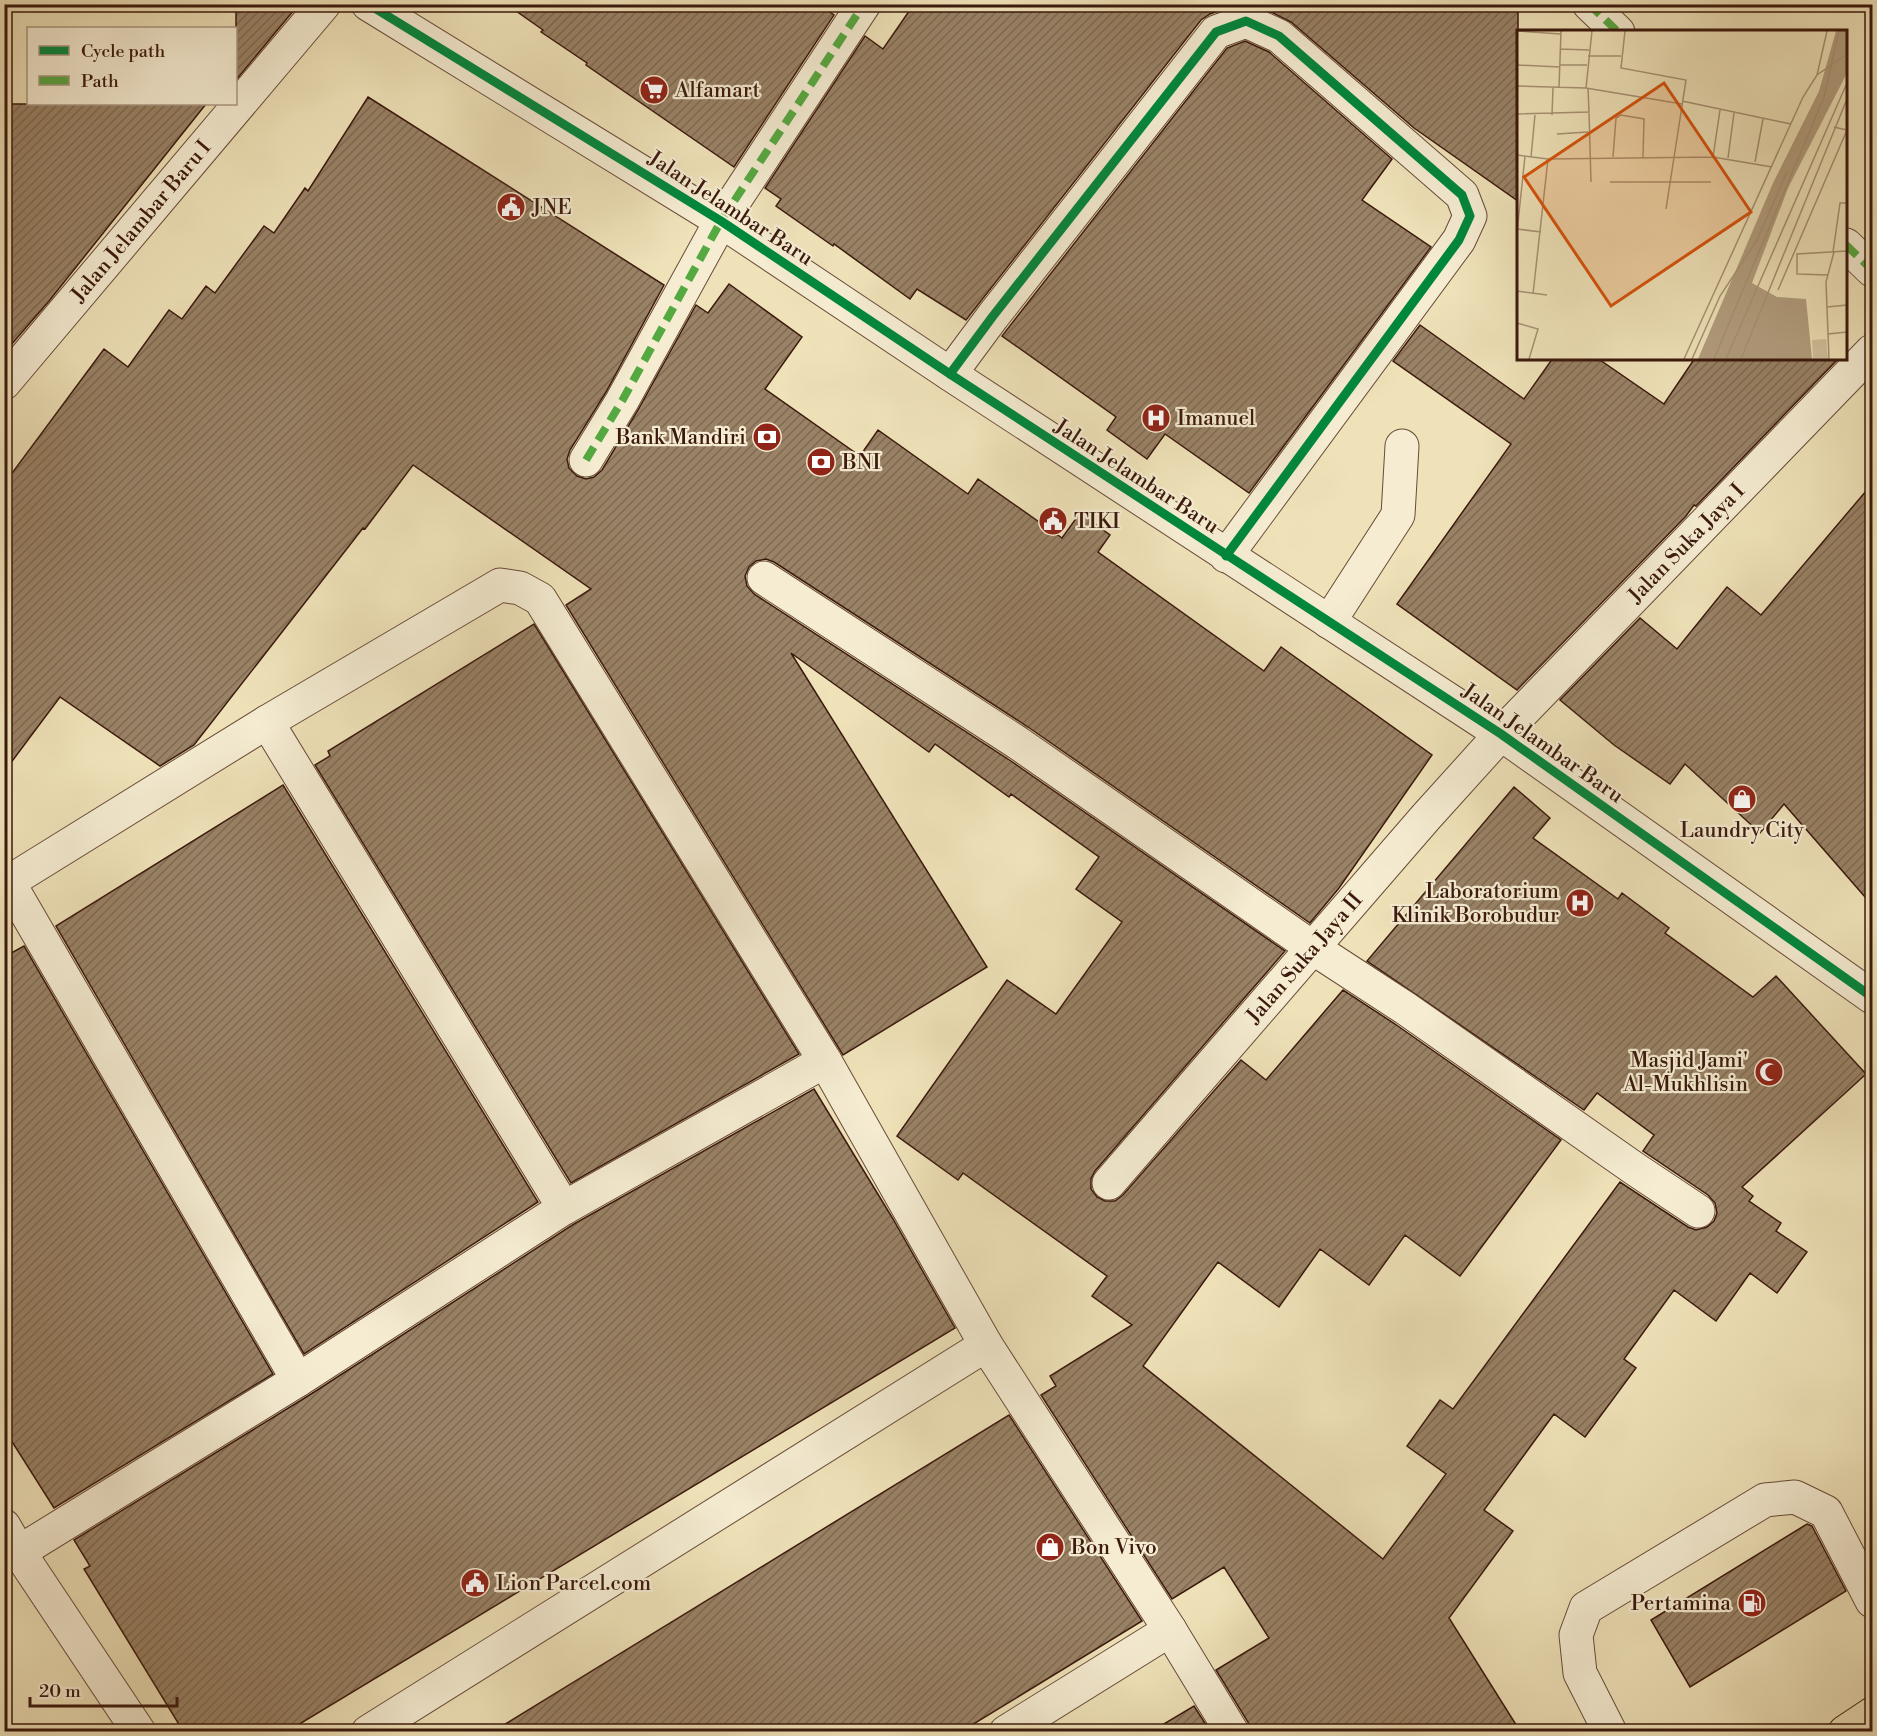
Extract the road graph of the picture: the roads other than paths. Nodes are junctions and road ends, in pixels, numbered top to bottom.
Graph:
1 (324, 4) edge
2 (368, 4) edge
3 (864, 4) edge
4 (1589, 4) edge
5 (1616, 30) edge
6 (721, 221) junction
7 (1847, 246) edge
8 (1872, 270) edge
9 (1872, 351) edge
10 (950, 374) junction
11 (4, 383) edge
12 (1402, 446) dead end
13 (586, 460) dead end
14 (1226, 556) junction
15 (764, 578) dead end
16 (1329, 622) junction
17 (267, 722) junction
18 (1501, 735) junction
19 (7, 884) edge
20 (1313, 948) junction
21 (1872, 996) edge
22 (825, 1061) junction
23 (1108, 1183) dead end
24 (564, 1208) junction
25 (1698, 1211) dead end
26 (986, 1345) junction
27 (298, 1380) junction
28 (12, 1539) edge
29 (1872, 1601) edge
30 (1170, 1630) junction
31 (1872, 1714) edge
32 (139, 1731) edge
33 (368, 1731) edge
34 (1006, 1731) edge
35 (1232, 1731) edge
36 (1610, 1731) edge
37 (1845, 1731) edge

1 - 11 street, Jalan Jelambar Baru I
2 - 6 street, Jalan Jelambar Baru
3 - 6 street
4 - 5 street
6 - 10 street, Jalan Jelambar Baru
6 - 13 street
7 - 8 street
9 - 18 street, Jalan Suka Jaya I
10 - 14 street, Jalan Jelambar Baru
10 - 14 street
12 - 16 street
14 - 16 street, Jalan Jelambar Baru
15 - 20 street
16 - 18 street, Jalan Jelambar Baru
17 - 19 street
17 - 22 street
17 - 24 street
18 - 20 street, Jalan Suka Jaya II
18 - 21 street, Jalan Jelambar Baru
19 - 27 street
20 - 23 street, Jalan Suka Jaya II
20 - 25 street
22 - 24 street
22 - 26 street
24 - 27 street
26 - 30 street
26 - 33 street
27 - 28 street
28 - 32 street
29 - 36 street
30 - 34 street
30 - 35 street
31 - 37 highway

